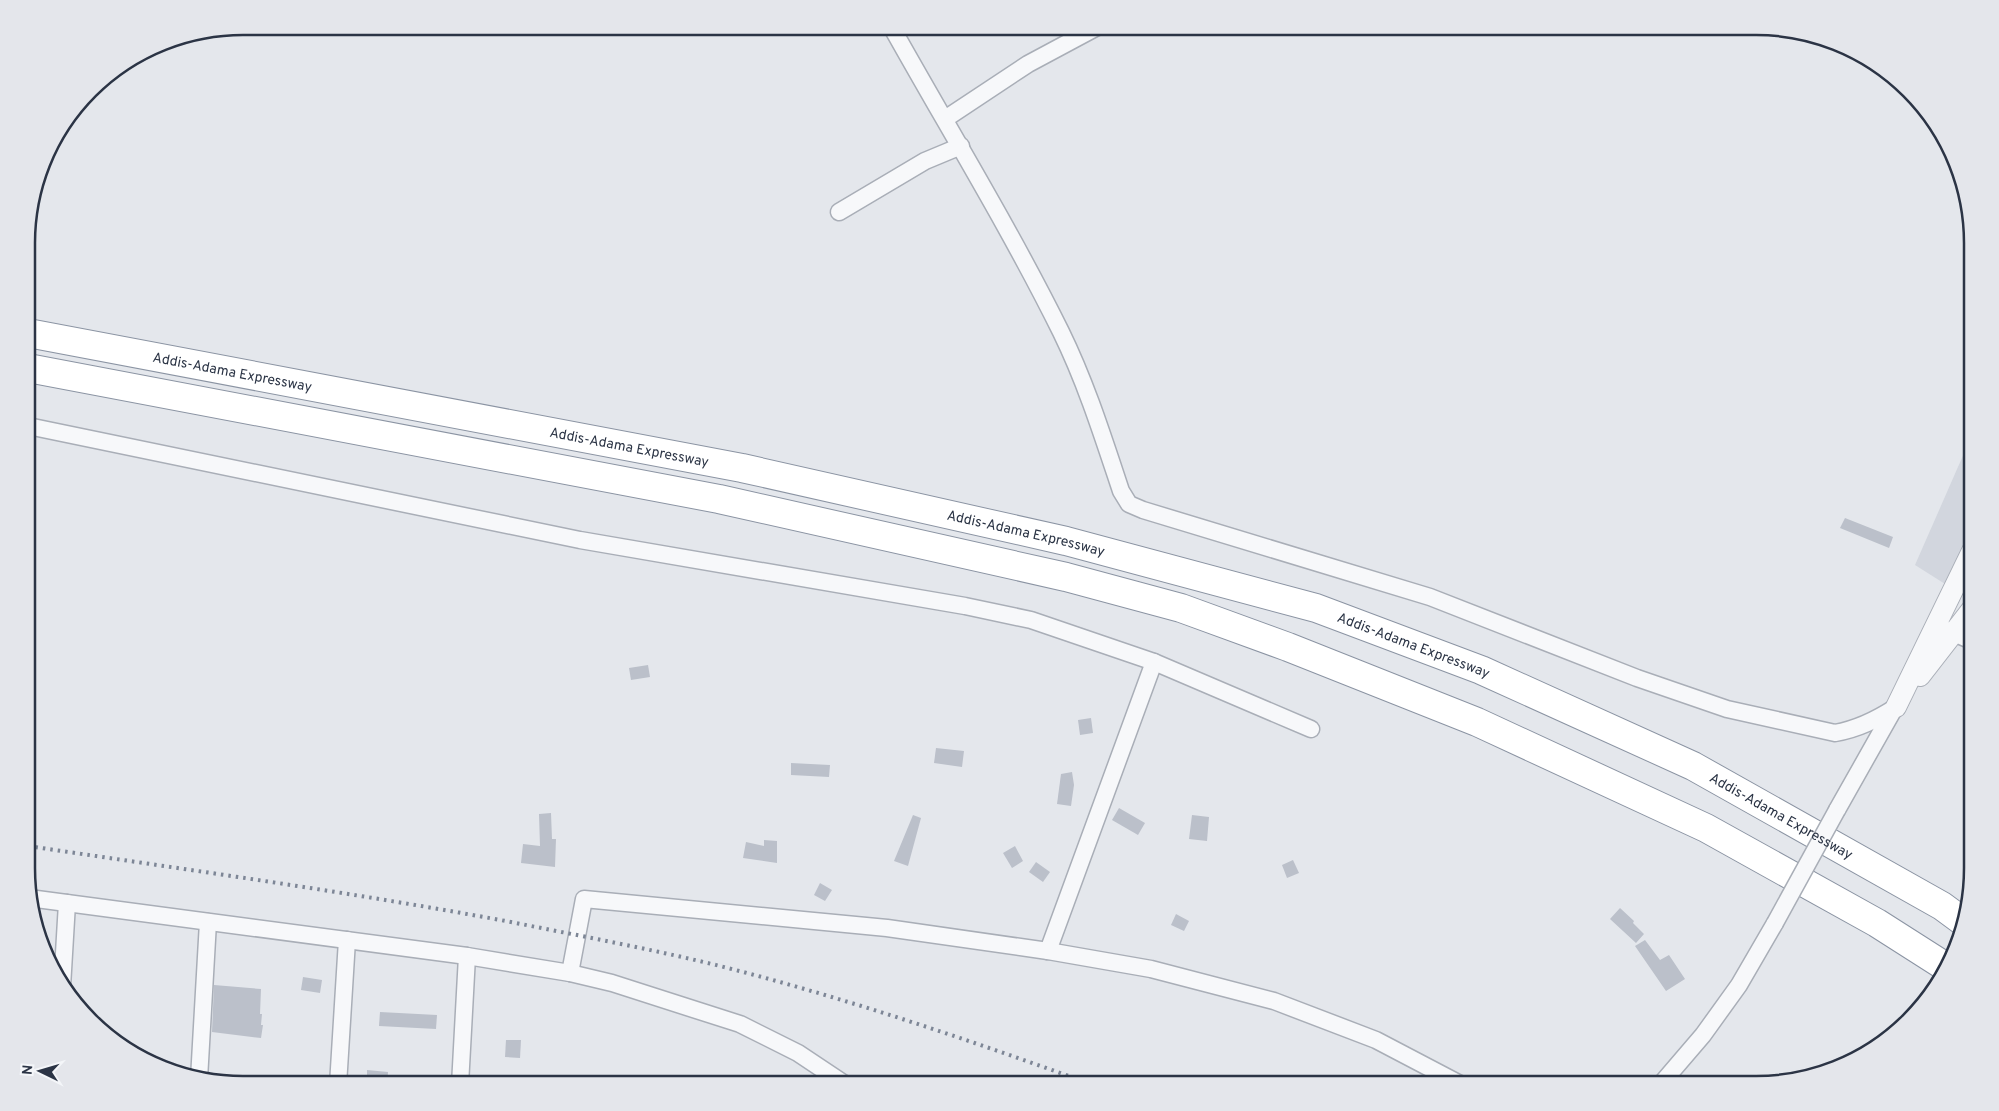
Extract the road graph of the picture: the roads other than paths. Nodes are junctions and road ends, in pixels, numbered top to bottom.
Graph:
1 (896, 35) edge
2 (1082, 35) edge
3 (945, 119) junction
4 (961, 146) junction
5 (839, 212) dead end
6 (35, 334) edge
7 (35, 369) edge
8 (35, 427) edge
9 (1964, 573) edge
10 (1964, 615) edge
11 (1944, 629) junction
12 (1964, 638) edge
13 (1154, 662) junction
14 (1896, 707) junction
15 (1311, 729) dead end
16 (38, 899) edge
17 (67, 903) junction
18 (1958, 918) edge
19 (208, 922) junction
20 (347, 940) junction
21 (1048, 951) junction
22 (467, 956) junction
23 (1940, 964) edge
24 (63, 972) edge
25 (570, 973) junction
26 (199, 1071) edge
27 (339, 1076) edge
28 (460, 1076) edge
29 (832, 1076) edge
30 (1445, 1076) edge
31 (1668, 1076) edge

1 - 3 street
2 - 3 street
3 - 4 street
4 - 5 street
4 - 14 street
6 - 18 highway, Addis-Adama Expressway
7 - 23 highway
8 - 13 street
9 - 11 street
10 - 11 street
11 - 12 street
11 - 14 street
13 - 15 street
13 - 21 street
14 - 31 street, bridge
16 - 17 street
17 - 19 street
17 - 24 street
19 - 20 street
19 - 26 street
20 - 22 street
20 - 27 street
21 - 25 street
21 - 30 street
22 - 25 street
22 - 28 street
25 - 29 street

